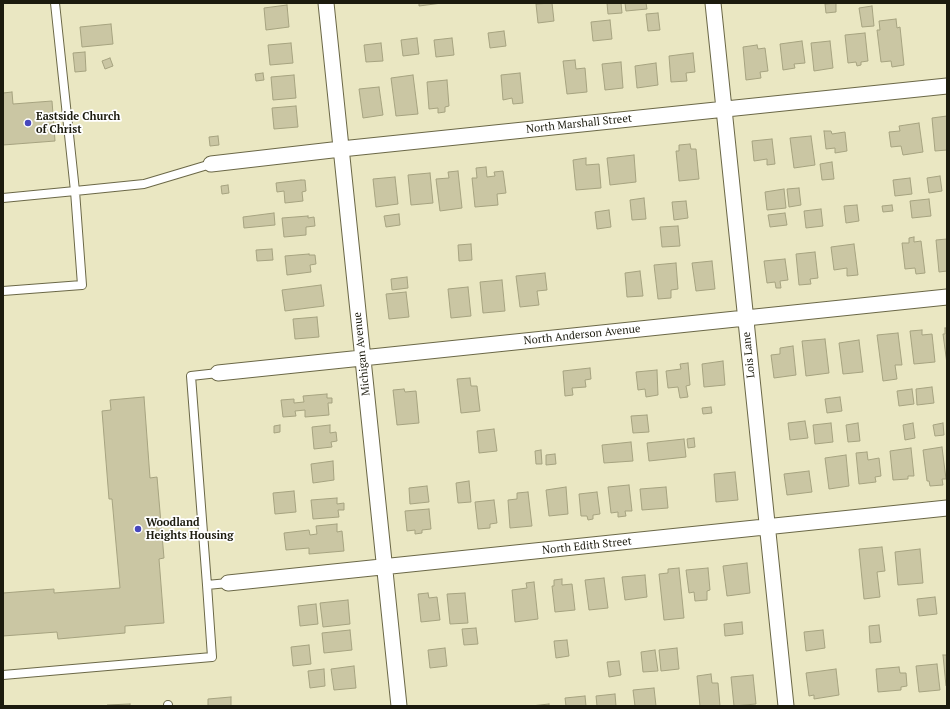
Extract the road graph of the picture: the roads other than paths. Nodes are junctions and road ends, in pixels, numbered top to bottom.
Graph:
1 (55, 3) edge
2 (326, 3) edge
3 (712, 3) edge
4 (947, 86) edge
5 (724, 109) junction
6 (341, 149) junction
7 (211, 164) joint
8 (75, 192) junction
9 (3, 198) edge
10 (3, 291) edge
11 (947, 297) edge
12 (746, 318) junction
13 (363, 358) junction
14 (218, 373) joint
15 (947, 508) edge
16 (767, 527) junction
17 (385, 567) junction
18 (228, 583) joint
19 (207, 585) junction
20 (3, 675) edge
21 (399, 706) edge
22 (786, 706) edge

1 - 8 lane
2 - 6 street, Michigan Avenue
3 - 5 street, Lois Lane
4 - 5 street, North Marshall Street
5 - 6 street, North Marshall Street
5 - 12 street, Lois Lane
6 - 7 street, North Marshall Street
6 - 13 street, Michigan Avenue
7 - 8 lane
8 - 9 lane
8 - 10 lane
11 - 12 street, North Anderson Avenue
12 - 13 street, North Anderson Avenue
12 - 16 street, Lois Lane
13 - 14 street, North Anderson Avenue
13 - 17 street, Michigan Avenue
14 - 19 lane
15 - 16 street, North Edith Street
16 - 17 street, North Edith Street
16 - 22 street, Lois Lane
17 - 18 street, North Edith Street
17 - 21 street, Michigan Avenue
18 - 19 lane
19 - 20 lane

